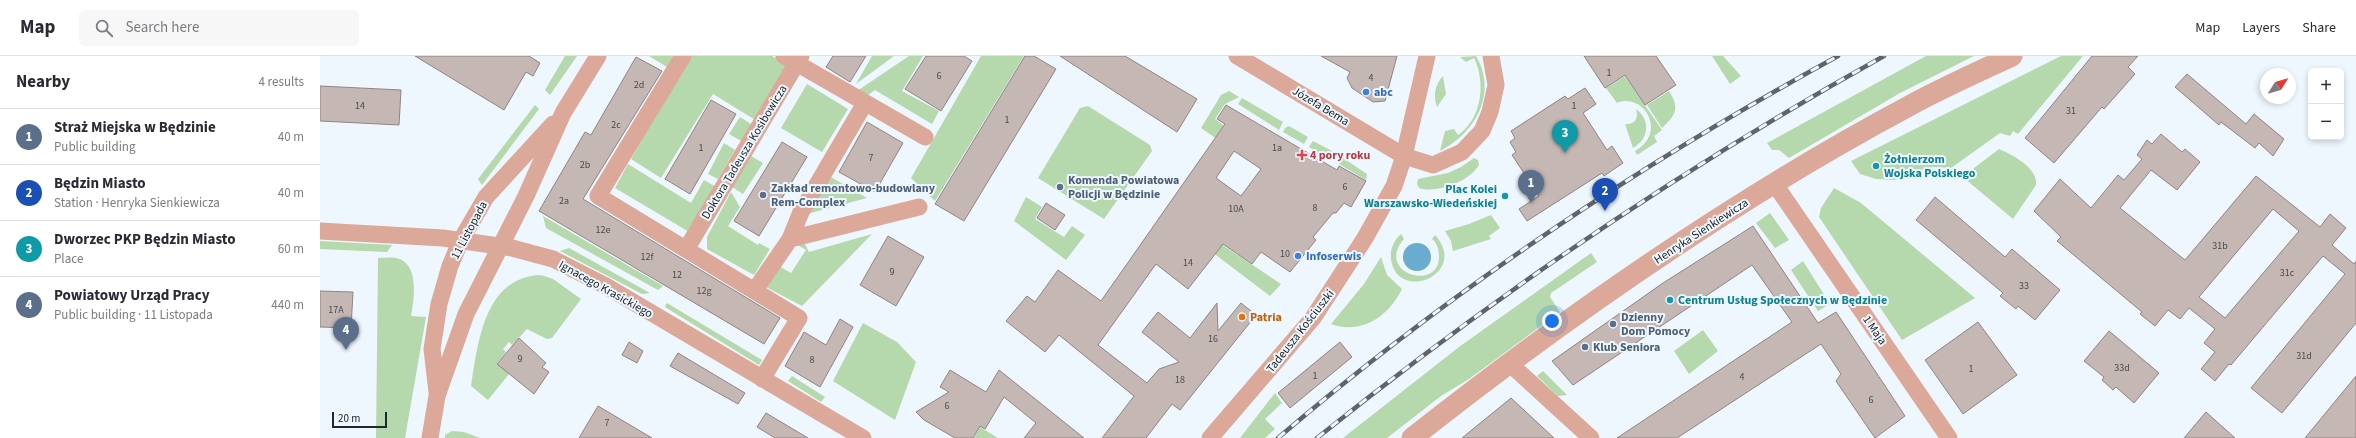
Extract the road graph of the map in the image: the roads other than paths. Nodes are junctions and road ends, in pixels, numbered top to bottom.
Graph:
1 (598, 56) edge
2 (683, 56) edge
3 (1237, 56) edge
4 (1427, 56) edge
5 (1491, 56) edge
6 (2012, 56) edge
7 (794, 58) edge
8 (866, 103) junction
9 (563, 113) junction
10 (925, 137) dead end
11 (1404, 156) junction
12 (1774, 183) junction
13 (919, 207) dead end
14 (320, 231) edge
15 (790, 239) junction
16 (461, 240) junction
17 (500, 246) junction
18 (687, 248) junction
19 (755, 290) junction
20 (1509, 363) junction
21 (762, 379) junction
22 (437, 396) junction
23 (430, 438) edge
24 (863, 438) edge
25 (1210, 438) edge
26 (1412, 438) edge
27 (1591, 438) edge
28 (1949, 438) edge

1 - 9 street, 11 Listopada
2 - 18 street
3 - 11 street, Józefa Bema
4 - 11 street, Tadeusza Kościuszki
5 - 11 street
6 - 12 street, Henryka Sienkiewicza
7 - 8 street
7 - 18 street, Doktora Tadeusza Kosibowicza
8 - 10 street
8 - 15 street
9 - 16 street, 11 Listopada
9 - 17 street, 11 Listopada
11 - 25 street, Tadeusza Kościuszki
12 - 20 street, Henryka Sienkiewicza
12 - 28 street, 1 Maja
13 - 15 street
14 - 16 street, Ignacego Krasickiego
15 - 19 street
16 - 17 street, Ignacego Krasickiego
16 - 22 street, 11 Listopada
17 - 21 street, Ignacego Krasickiego
17 - 22 street, 11 Listopada
18 - 19 street
19 - 21 street
20 - 26 street, Henryka Sienkiewicza
20 - 27 street
21 - 24 street, Ignacego Krasickiego
22 - 23 street, 11 Listopada

